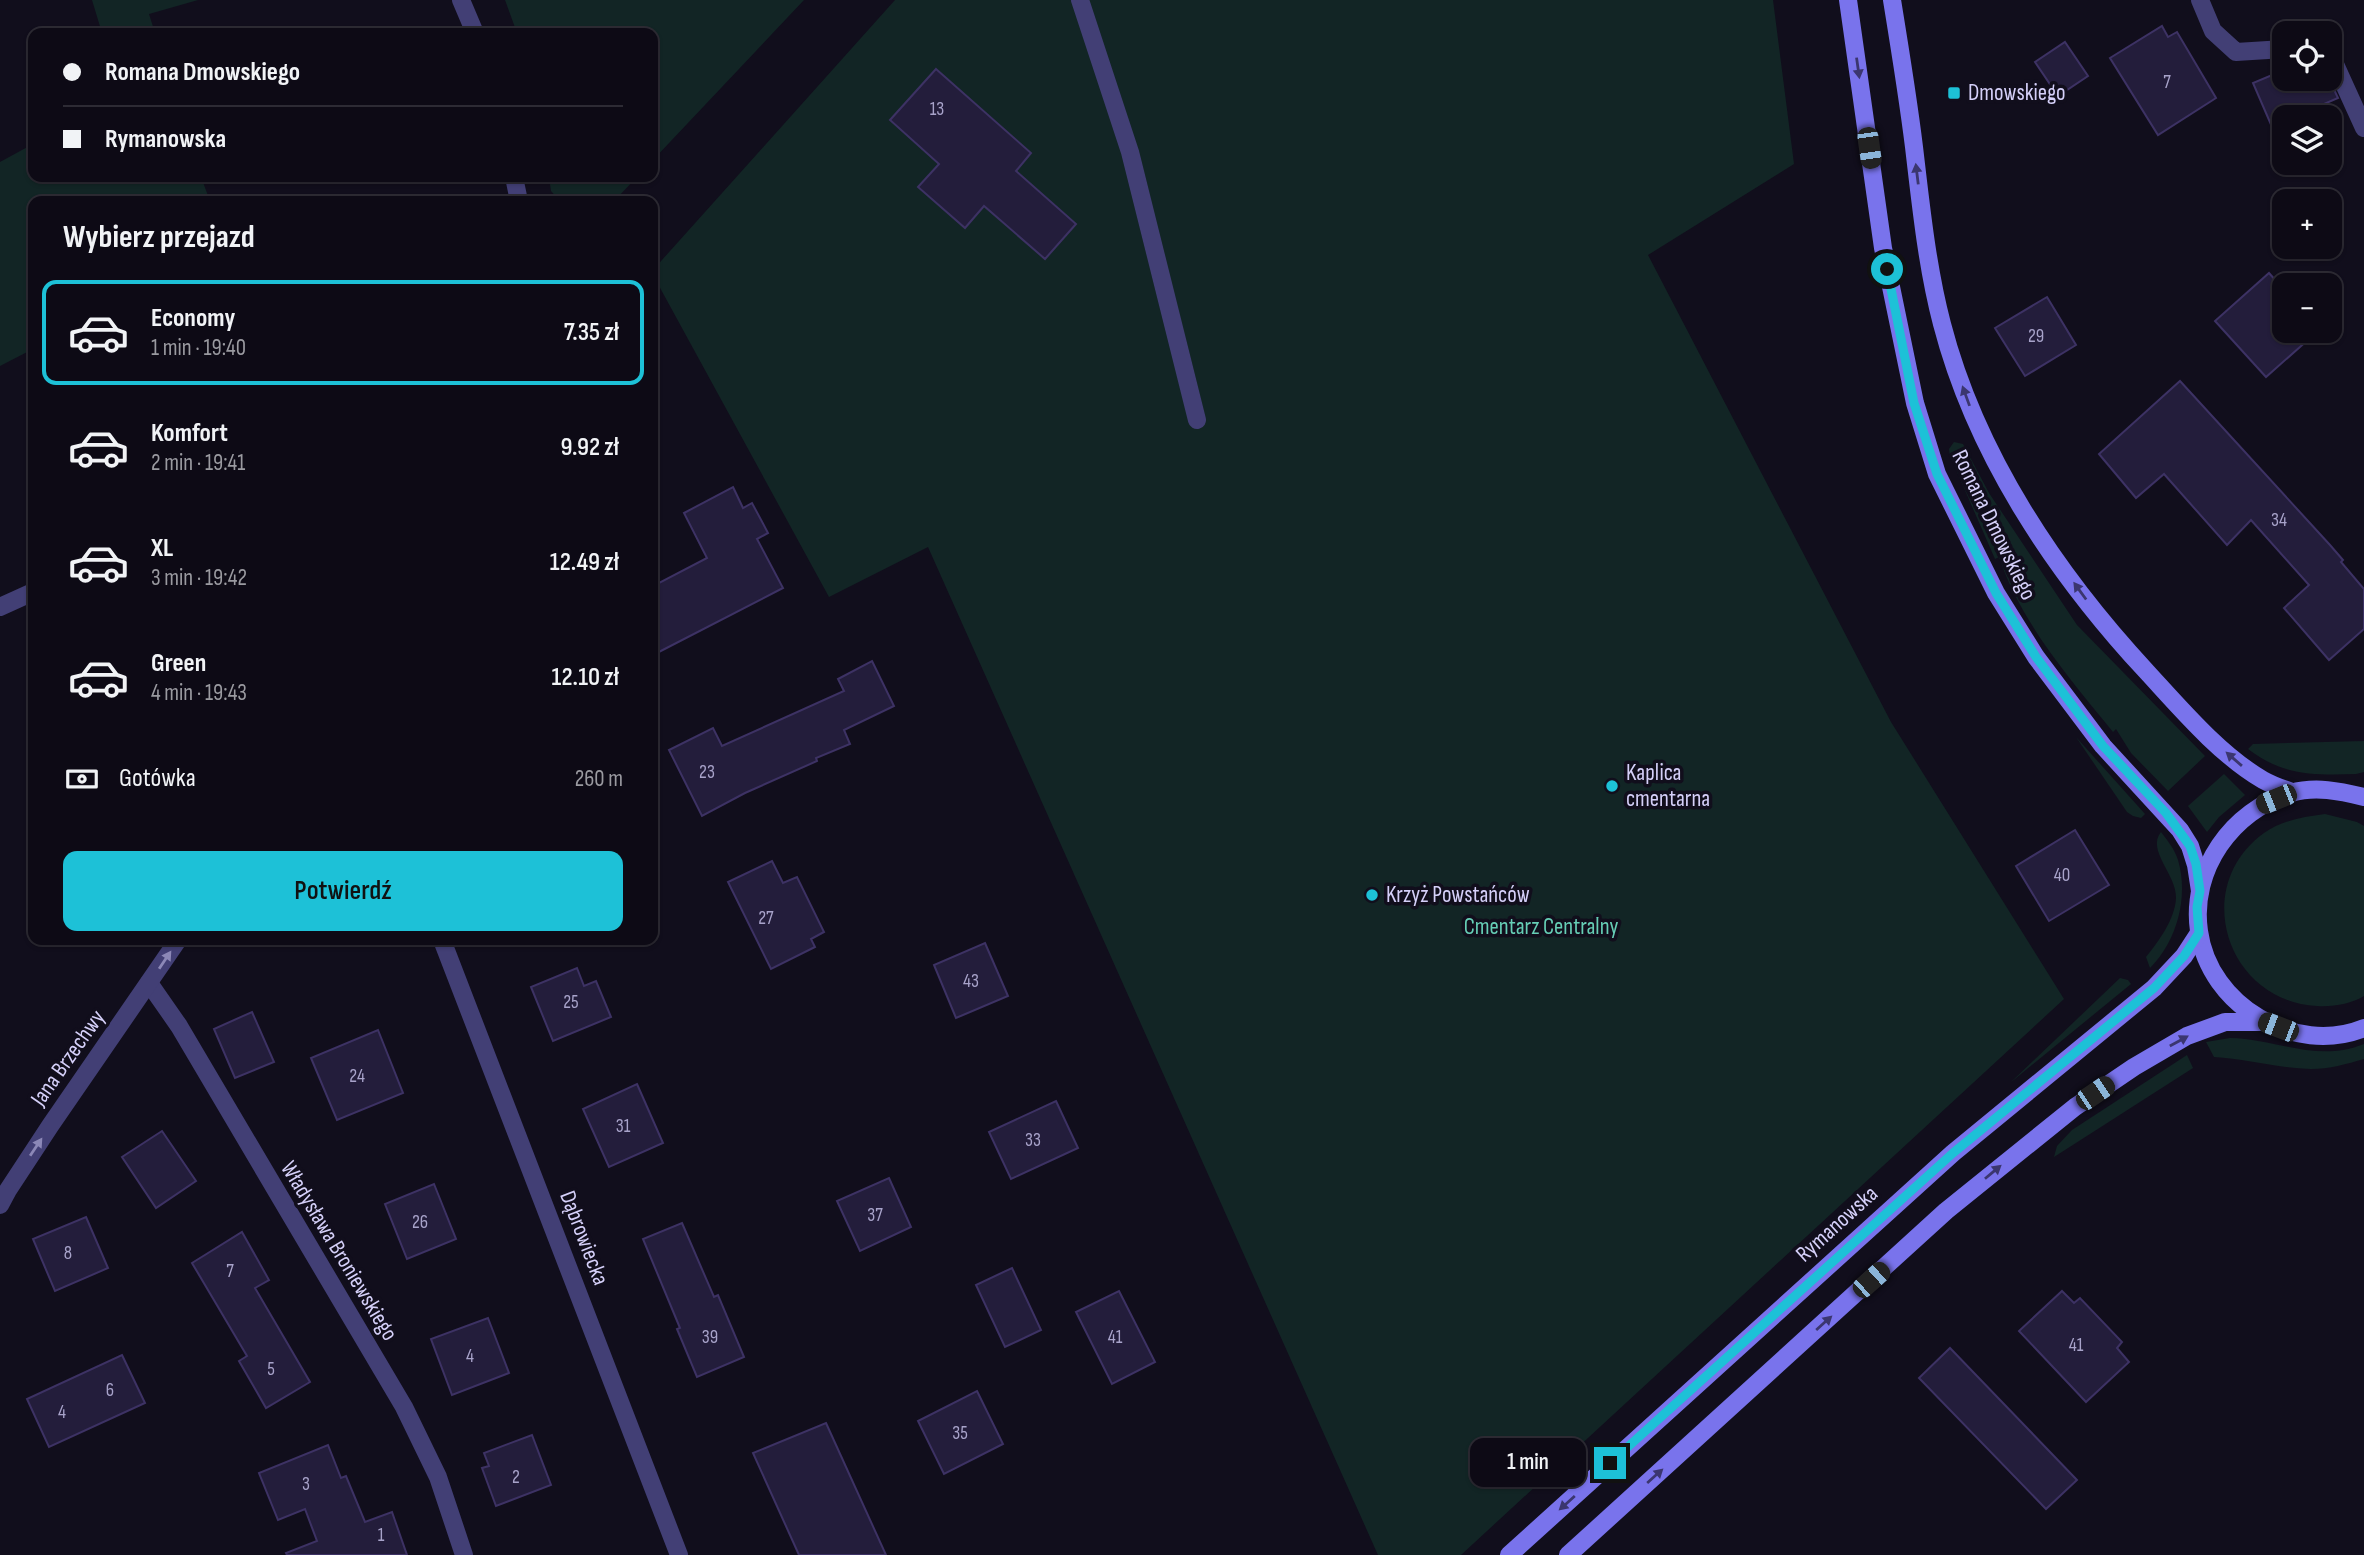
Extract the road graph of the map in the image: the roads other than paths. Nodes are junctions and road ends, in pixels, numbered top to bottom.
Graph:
1 (461, 0) edge
2 (1080, 0) edge
3 (1848, 0) edge
4 (1892, 0) edge
5 (2200, 0) edge
6 (473, 28) edge
7 (2272, 50) edge
8 (2342, 70) edge
9 (2357, 92) edge
10 (2364, 128) edge
11 (1198, 420) dead end
12 (28, 595) edge
13 (0, 607) edge
14 (2292, 792) junction
15 (2364, 797) edge
16 (2200, 891) junction
17 (2199, 933) junction
18 (175, 945) edge
19 (444, 945) edge
20 (149, 983) junction
21 (2263, 1022) junction
22 (2364, 1028) edge
23 (0, 1205) edge
24 (464, 1555) edge
25 (679, 1555) edge
26 (1509, 1555) edge
27 (1568, 1555) edge

1 - 6 street
2 - 11 street
3 -> 16 main road, Romana Dmowskiego
14 -> 4 main road, Romana Dmowskiego
5 - 7 street
8 - 9 street
9 - 10 street
12 - 13 street
14 - 15 main road
14 - 16 main road
16 - 17 main road
17 - 21 main road
17 -> 26 main road, Rymanowska
20 -> 18 street, Jana Brzechwy
19 - 25 street, Dąbrowiecka
23 -> 20 street, Jana Brzechwy
20 - 24 street, Władysława Broniewskiego
21 - 22 main road
27 -> 21 main road

